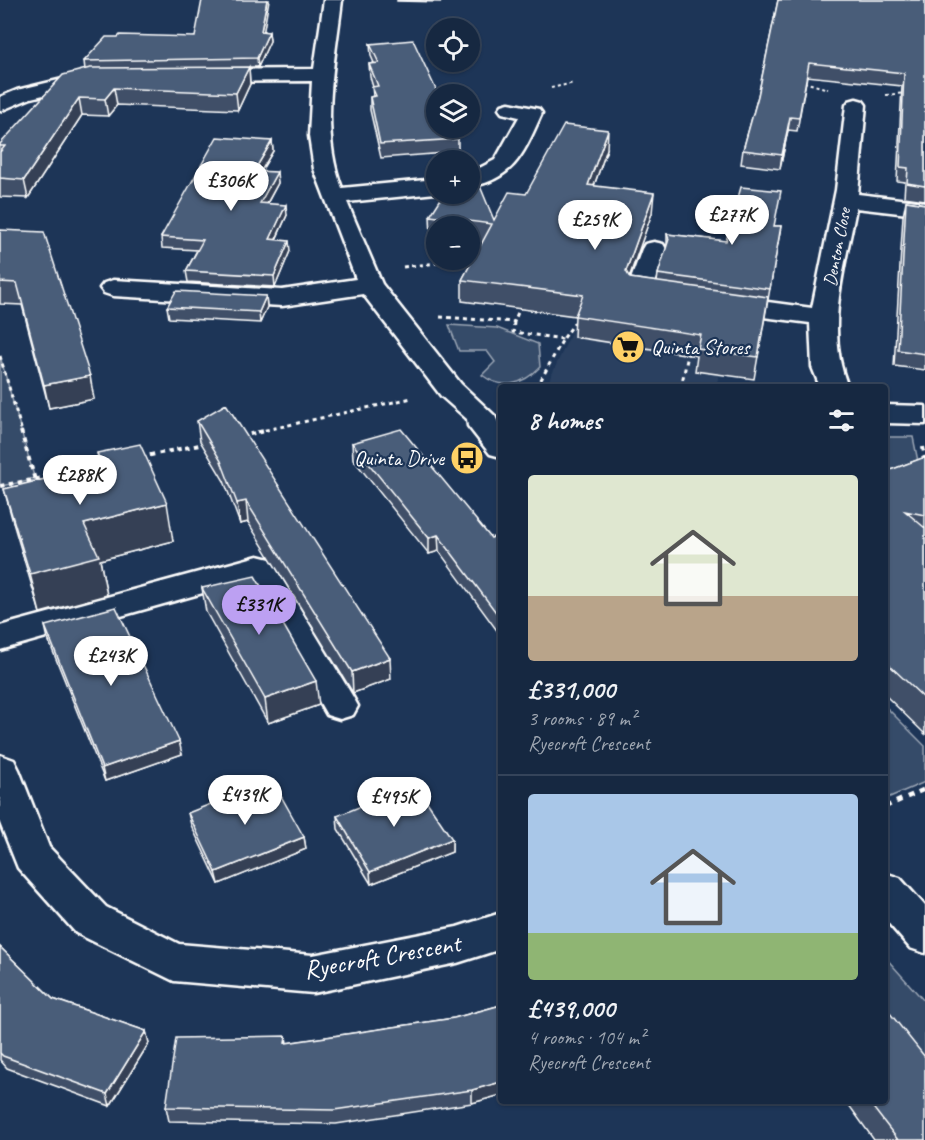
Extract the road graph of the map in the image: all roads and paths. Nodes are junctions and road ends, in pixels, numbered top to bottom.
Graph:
1 (333, 0) edge
2 (323, 75) junction
3 (185, 76) edge
4 (116, 77) edge
5 (0, 86) edge
6 (24, 93) junction
7 (0, 105) edge
8 (856, 105) dead end
9 (509, 109) dead end
10 (480, 178) edge
11 (426, 187) edge
12 (335, 196) junction
13 (846, 200) junction
14 (925, 209) edge
15 (654, 249) dead end
16 (426, 267) edge
17 (368, 278) junction
18 (113, 288) dead end
19 (524, 299) edge
20 (582, 313) edge
21 (824, 317) junction
22 (514, 321) junction
23 (400, 325) junction
24 (563, 339) junction
25 (688, 355) edge
26 (0, 356) edge
27 (539, 384) edge
28 (682, 384) edge
29 (833, 384) edge
30 (451, 390) junction
31 (491, 413) edge
32 (888, 414) edge
33 (925, 415) edge
34 (232, 438) edge
35 (208, 442) edge
36 (498, 444) edge
37 (139, 458) edge
38 (93, 468) edge
39 (35, 480) junction
40 (0, 486) edge
41 (0, 638) edge
42 (340, 706) dead end
43 (0, 770) edge
44 (925, 789) edge
45 (888, 806) edge
46 (888, 893) edge
47 (498, 932) edge
48 (925, 935) edge

1 - 2 street
2 - 3 street
2 - 12 street
4 - 6 street
5 - 6 street
6 - 7 street
8 - 13 street, Denton Close
9 - 10 street
11 - 12 street
12 - 17 street
13 - 14 street
13 - 21 street, Denton Close
15 - 21 street
16 - 17 path
17 - 18 street
17 - 23 street
19 - 22 path
20 - 24 path
21 - 29 street, Denton Close
22 - 23 path
22 - 24 path
23 - 30 street
24 - 27 path
25 - 28 path
26 - 39 path
30 - 31 street
30 - 34 path
31 - 36 street
32 - 33 street
35 - 37 path
38 - 39 path
39 - 40 path
41 - 42 street
43 - 47 street, Ryecroft Crescent
44 - 45 path
46 - 48 street

